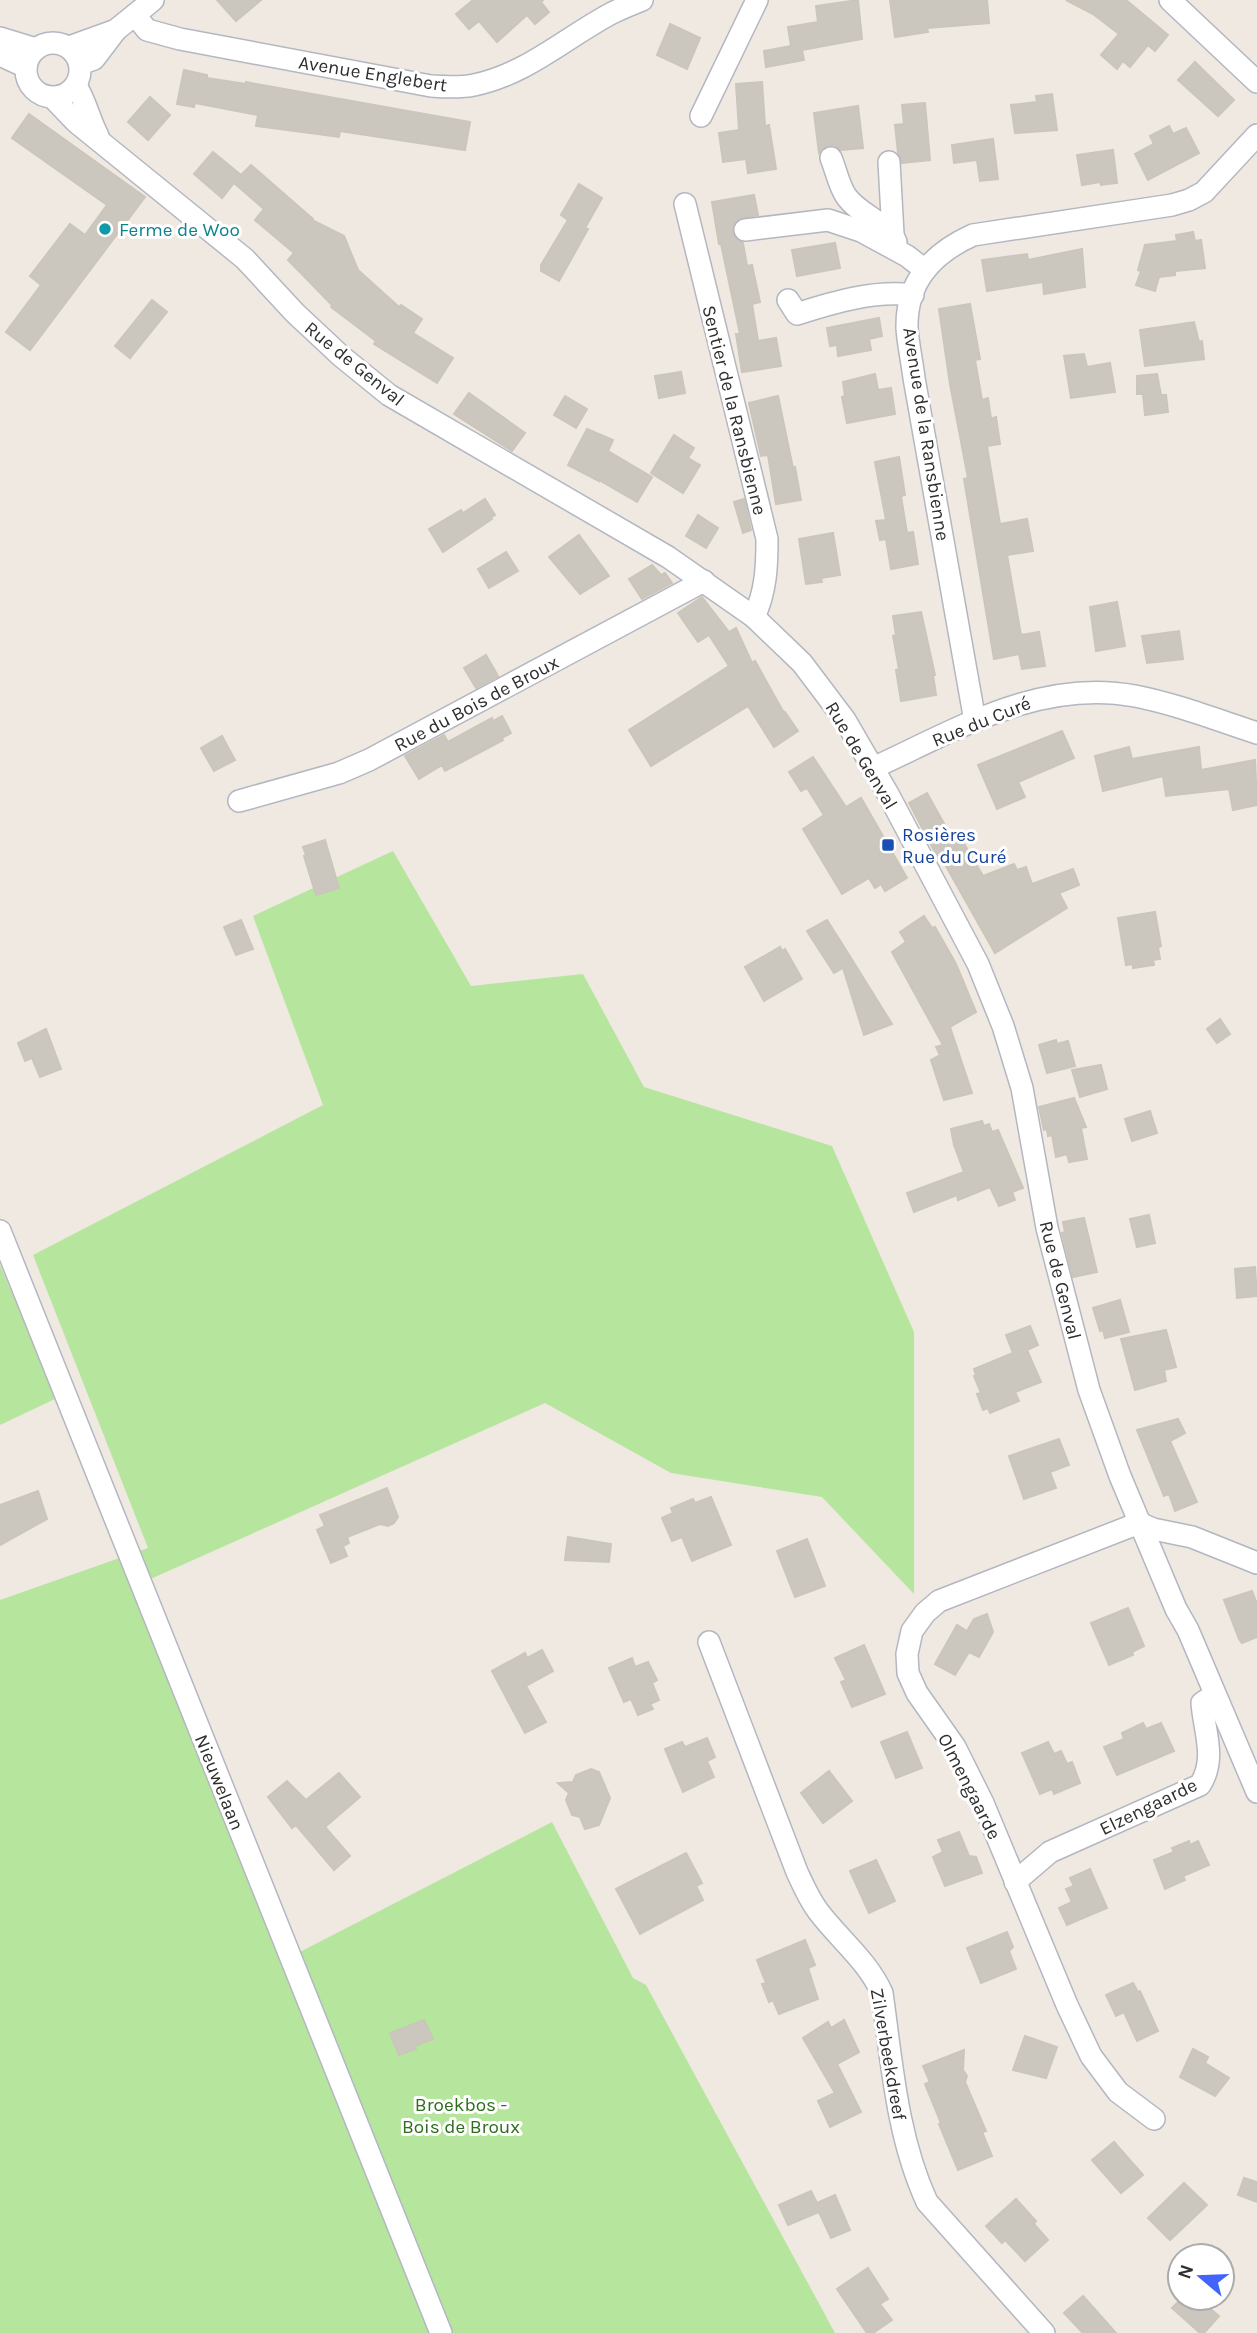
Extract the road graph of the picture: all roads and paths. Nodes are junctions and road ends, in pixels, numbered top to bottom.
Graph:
1 (153, 0) edge
2 (642, 0) edge
3 (757, 0) edge
4 (1170, 0) edge
5 (135, 15) junction
6 (0, 38) edge
7 (0, 55) edge
8 (75, 55) junction
9 (31, 58) junction
10 (1257, 82) edge
11 (76, 86) junction
12 (53, 98) junction
13 (701, 116) dead end
14 (1257, 135) edge
15 (100, 141) junction
16 (831, 158) dead end
17 (888, 162) dead end
18 (685, 204) dead end
19 (745, 230) dead end
20 (896, 243) junction
21 (925, 270) junction
22 (913, 295) junction
23 (793, 312) dead end
24 (704, 581) junction
25 (754, 617) junction
26 (975, 721) junction
27 (1257, 733) edge
28 (873, 768) junction
29 (239, 801) dead end
30 (0, 1231) edge
31 (1139, 1523) junction
32 (1257, 1563) edge
33 (709, 1642) dead end
34 (1214, 1695) junction
35 (1257, 1792) edge
36 (1015, 1882) junction
37 (1153, 2119) dead end
38 (441, 2333) edge
39 (1044, 2333) edge

1 - 5 street
2 - 5 street, Avenue Englebert
3 - 13 street
4 - 10 street
5 - 8 street
6 - 9 street
7 - 9 street
8 - 9 street
8 - 11 street
9 - 12 street, Rue de Genval
11 - 12 street
11 - 15 street, Rue de Genval
12 - 15 street, Rue de Genval
14 - 21 street, Avenue de la Ransbienne
15 - 24 street, Rue de Genval
16 - 20 street
17 - 20 street
18 - 25 street, Sentier de la Ransbienne
19 - 20 street
20 - 21 street
21 - 22 street, Avenue de la Ransbienne
22 - 23 street
22 - 26 street, Avenue de la Ransbienne
24 - 25 street, Rue de Genval
24 - 29 street, Rue du Bois de Broux
25 - 28 street, Rue de Genval
26 - 27 street, Rue du Curé
26 - 28 street, Rue du Curé
28 - 31 street, Rue de Genval
30 - 38 street, Nieuwelaan
31 - 32 street
31 - 34 street, Rue de Genval
31 - 36 street, Olmengaarde
33 - 39 street, Zilverbeekdreef
34 - 35 street, Rue de Genval
34 - 36 street, Elzengaarde
36 - 37 street, Olmengaarde

